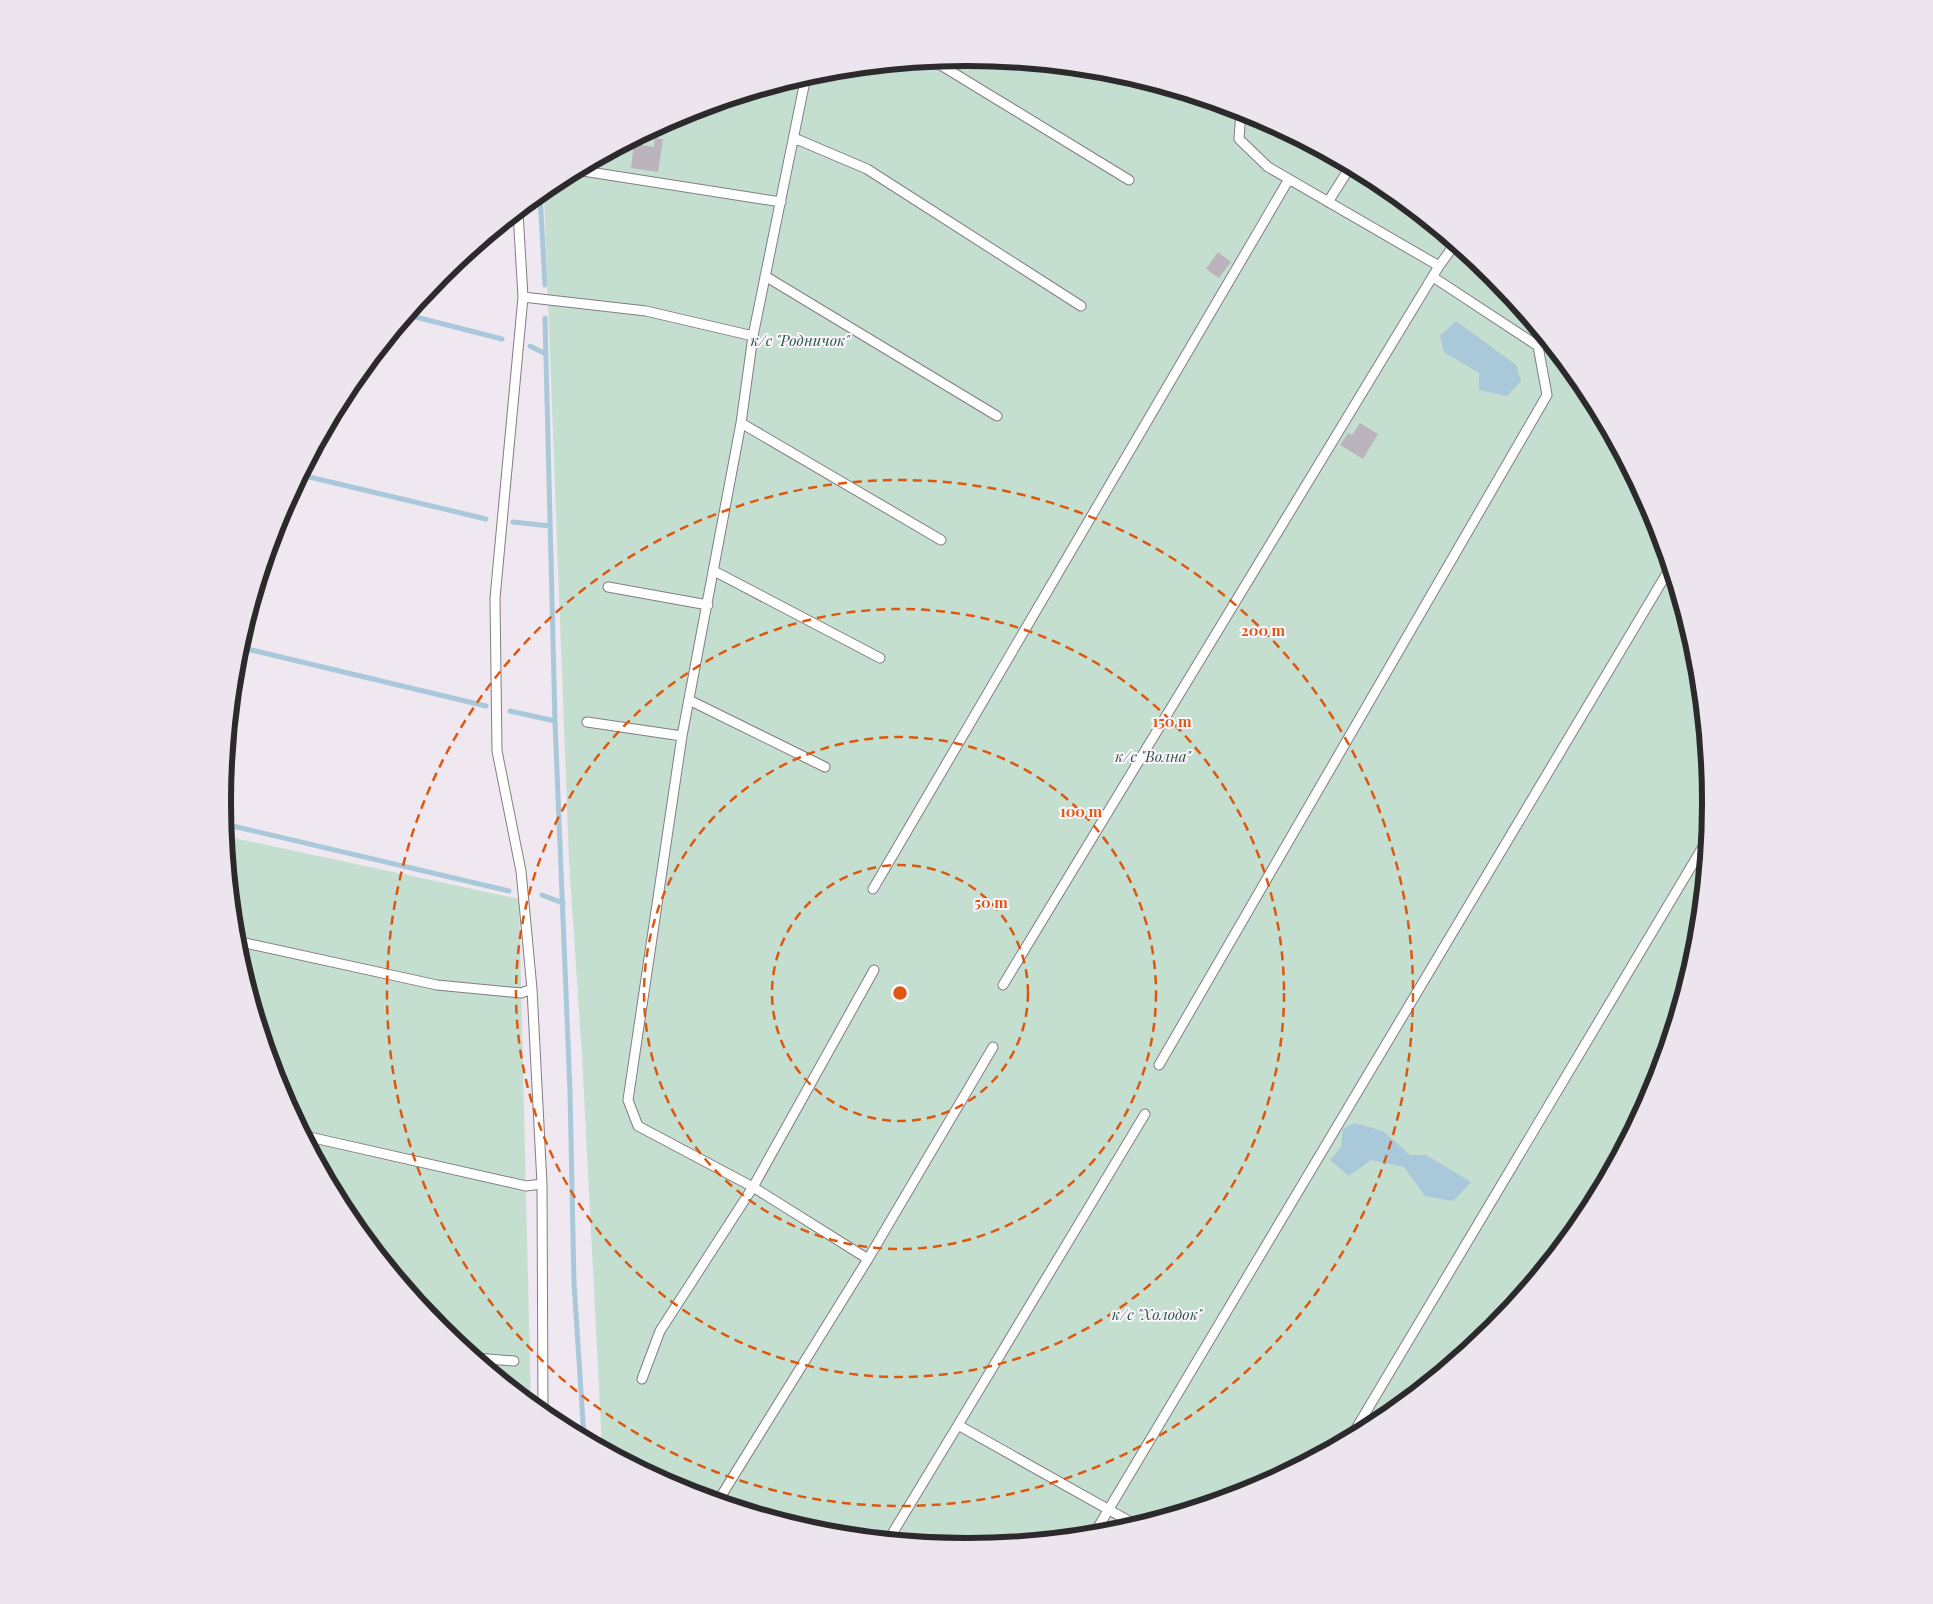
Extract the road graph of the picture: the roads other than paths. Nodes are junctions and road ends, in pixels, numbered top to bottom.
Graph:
1 (944, 67) edge
2 (804, 84) edge
3 (1240, 119) edge
4 (794, 138) junction
5 (588, 172) edge
6 (1346, 173) edge
7 (1289, 179) junction
8 (1129, 180) dead end
9 (780, 202) junction
10 (1328, 202) junction
11 (518, 219) edge
12 (1451, 248) edge
13 (1439, 266) junction
14 (765, 276) junction
15 (1432, 277) junction
16 (523, 298) junction
17 (1081, 306) dead end
18 (753, 336) junction
19 (1540, 342) edge
20 (1538, 346) junction
21 (997, 416) dead end
22 (741, 423) junction
23 (941, 540) dead end
24 (714, 571) junction
25 (1666, 575) edge
26 (608, 587) dead end
27 (708, 605) junction
28 (880, 658) dead end
29 (689, 700) junction
30 (587, 722) dead end
31 (682, 736) junction
32 (825, 767) dead end
33 (1701, 850) edge
34 (872, 889) dead end
35 (244, 942) edge
36 (874, 970) dead end
37 (1003, 985) dead end
38 (532, 989) junction
39 (993, 1047) dead end
40 (1159, 1065) dead end
41 (1145, 1114) dead end
42 (312, 1138) edge
43 (542, 1184) junction
44 (753, 1187) junction
45 (868, 1258) junction
46 (486, 1359) edge
47 (514, 1361) dead end
48 (642, 1379) dead end
49 (543, 1403) edge
50 (1359, 1424) edge
51 (958, 1425) junction
52 (721, 1496) edge
53 (1109, 1510) junction
54 (1127, 1520) edge
55 (1099, 1526) edge
56 (892, 1533) edge

1 - 8 lane
2 - 4 lane
3 - 7 lane
4 - 9 lane
4 - 17 lane
5 - 9 lane
6 - 10 lane
7 - 10 lane
7 - 34 lane
9 - 14 lane
10 - 13 lane
11 - 16 lane
12 - 13 lane
13 - 15 lane
14 - 18 lane
14 - 21 lane
15 - 20 lane
15 - 37 lane
16 - 18 lane
16 - 38 lane
18 - 22 lane
19 - 20 lane
20 - 40 lane
22 - 23 lane
22 - 24 lane
24 - 27 lane
24 - 28 lane
25 - 53 lane
26 - 27 lane
27 - 29 lane
29 - 31 lane
29 - 32 lane
30 - 31 lane
31 - 44 lane
33 - 50 lane
35 - 38 lane
36 - 44 lane
38 - 43 lane
39 - 45 lane
41 - 51 lane
42 - 43 lane
43 - 49 lane
44 - 45 lane
44 - 48 lane
45 - 52 lane
46 - 47 lane
51 - 53 lane
51 - 56 lane
53 - 54 lane
53 - 55 lane

